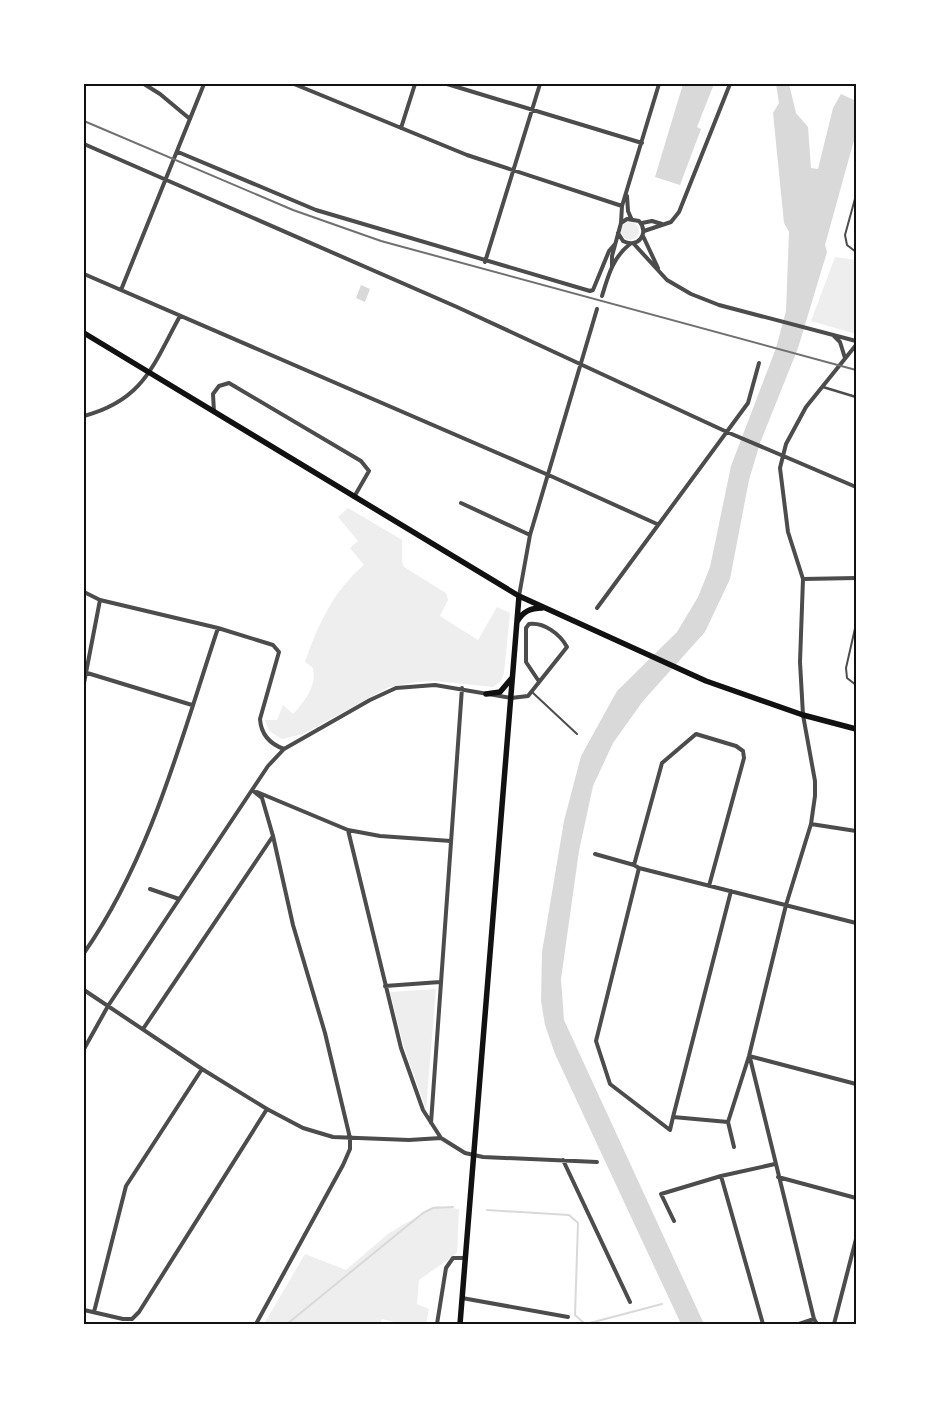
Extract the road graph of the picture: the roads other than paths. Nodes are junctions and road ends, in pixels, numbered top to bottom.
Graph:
1 (144, 84) edge
2 (204, 84) edge
3 (294, 84) edge
4 (415, 84) edge
5 (447, 84) edge
6 (540, 84) edge
7 (658, 84) edge
8 (730, 84) edge
9 (532, 109) junction
10 (190, 119) junction
11 (401, 128) junction
12 (642, 143) junction
13 (84, 144) edge
14 (178, 152) junction
15 (514, 170) junction
16 (166, 180) junction
17 (628, 191) junction
18 (856, 195) edge
19 (622, 206) junction
20 (631, 218) junction
21 (621, 223) junction
22 (642, 224) junction
23 (662, 224) junction
24 (618, 231) junction
25 (644, 234) junction
26 (615, 244) junction
27 (632, 244) junction
28 (856, 252) edge
29 (485, 262) junction
30 (612, 266) junction
31 (661, 272) junction
32 (84, 274) edge
33 (121, 290) junction
34 (602, 296) dead end
35 (597, 309) dead end
36 (180, 316) junction
37 (84, 333) edge
38 (834, 336) junction
39 (856, 341) edge
40 (856, 345) edge
41 (845, 358) junction
42 (580, 363) junction
43 (759, 363) dead end
44 (148, 373) junction
45 (822, 386) junction
46 (856, 397) edge
47 (214, 412) junction
48 (84, 416) edge
49 (727, 432) junction
50 (783, 455) junction
51 (546, 474) junction
52 (856, 487) edge
53 (354, 497) junction
54 (461, 503) dead end
55 (657, 524) junction
56 (530, 534) junction
57 (856, 578) edge
58 (803, 579) junction
59 (84, 592) edge
60 (519, 596) junction
61 (100, 600) junction
62 (544, 608) junction
63 (597, 608) dead end
64 (517, 624) junction
65 (856, 624) edge
66 (218, 628) junction
67 (85, 672) edge
68 (513, 675) junction
69 (538, 680) junction
70 (84, 683) edge
71 (856, 686) edge
72 (462, 688) junction
73 (532, 692) junction
74 (486, 694) junction
75 (511, 698) junction
76 (192, 705) junction
77 (803, 715) junction
78 (856, 729) edge
79 (577, 734) dead end
80 (284, 749) junction
81 (252, 790) junction
82 (811, 824) junction
83 (348, 830) junction
84 (856, 831) edge
85 (273, 836) junction
86 (451, 841) junction
87 (595, 854) dead end
88 (634, 864) junction
89 (639, 868) junction
90 (709, 886) junction
91 (150, 889) dead end
92 (731, 891) junction
93 (179, 899) junction
94 (786, 906) junction
95 (856, 923) edge
96 (84, 953) edge
97 (440, 982) junction
98 (385, 986) junction
99 (84, 990) edge
100 (108, 1006) junction
101 (143, 1030) junction
102 (84, 1049) edge
103 (749, 1056) junction
104 (746, 1066) junction
105 (202, 1069) junction
106 (754, 1075) junction
107 (856, 1084) edge
108 (267, 1109) junction
109 (673, 1117) junction
110 (728, 1122) junction
111 (431, 1124) junction
112 (350, 1138) junction
113 (441, 1138) junction
114 (734, 1148) dead end
115 (474, 1155) junction
116 (562, 1160) junction
117 (597, 1162) dead end
118 (775, 1164) junction
119 (721, 1176) junction
120 (778, 1177) junction
121 (856, 1198) edge
122 (674, 1221) dead end
123 (856, 1239) edge
124 (465, 1258) junction
125 (462, 1298) junction
126 (630, 1302) dead end
127 (84, 1310) edge
128 (94, 1312) junction
129 (568, 1317) dead end
130 (814, 1320) junction
131 (256, 1324) edge
132 (437, 1324) edge
133 (460, 1324) edge
134 (763, 1324) edge
135 (799, 1324) edge
136 (817, 1324) edge
137 (834, 1324) edge

1 - 10 street
2 - 10 street
3 - 11 street
4 - 11 street
5 - 9 street
6 - 9 street
7 - 12 street
8 - 23 street
9 - 12 street
9 - 15 street
10 - 14 street
11 - 15 street
12 - 17 street
13 - 16 street
14 - 16 street
14 - 29 street
15 - 19 street
15 - 29 street
16 - 33 street
16 - 42 street
17 - 19 street
17 - 20 street
18 - 28 lane
19 - 21 street
20 - 21 street
20 - 22 street
21 - 24 street
22 - 23 street
22 - 25 street
23 - 25 street
24 - 26 street
24 - 27 street
25 - 27 street
25 - 31 street
26 - 29 street
26 - 30 street
27 - 30 street
27 - 31 street
30 - 34 street
31 - 38 street
32 - 33 street
33 - 36 street
35 - 42 street
36 - 44 street
36 - 51 street
37 - 44 main road
38 - 39 street
38 - 41 street
40 - 41 street
41 - 45 street
42 - 49 street
42 - 51 street
43 - 49 street
44 - 47 main road
44 - 48 street
45 - 46 street
45 - 50 street
47 - 53 main road
47 - 53 street
49 - 50 street
49 - 55 street
50 - 52 street
50 - 58 street
51 - 55 street
51 - 56 street
53 - 60 main road
54 - 56 street
55 - 63 street
56 - 60 street
57 - 58 street
58 - 77 street
59 - 61 street
60 - 62 main road
60 - 64 main road
61 - 66 street
61 - 67 street
62 - 64 main road
62 - 77 main road
64 - 68 main road
65 - 71 lane
66 - 76 street
66 - 80 street
67 - 70 street
67 - 76 street
68 - 74 main road
68 - 75 main road
69 - 69 street
69 - 73 street
72 - 74 street
72 - 80 street
72 - 86 street
73 - 75 street
73 - 79 lane
74 - 75 street
75 - 115 main road
76 - 96 street
77 - 78 main road
77 - 82 street
80 - 81 street
81 - 83 street
81 - 85 street
81 - 93 street
82 - 84 street
82 - 94 street
83 - 86 street
83 - 98 street
85 - 101 street
85 - 112 street
86 - 97 street
87 - 88 street
88 - 89 street
88 - 90 street
89 - 90 street
89 - 109 street
90 - 92 street
91 - 93 street
92 - 94 street
92 - 109 street
93 - 100 street
94 - 95 street
94 - 103 street
97 - 98 street
97 - 111 street
98 - 111 street
99 - 100 street
100 - 101 street
100 - 102 street
101 - 105 street
103 - 104 street
103 - 106 street
103 - 107 street
104 - 106 street
104 - 110 street
105 - 108 street
105 - 128 street
106 - 118 street
108 - 112 street
108 - 128 street
109 - 110 street
110 - 114 street
111 - 113 street
112 - 113 street
112 - 131 street
113 - 115 street
115 - 116 street
115 - 124 main road
116 - 117 street
116 - 126 street
118 - 119 street
118 - 120 street
119 - 122 street
119 - 134 street
120 - 121 street
120 - 130 street
123 - 137 street
124 - 125 main road
124 - 132 street
125 - 129 street
125 - 133 main road
127 - 128 street
130 - 135 street
130 - 136 street

